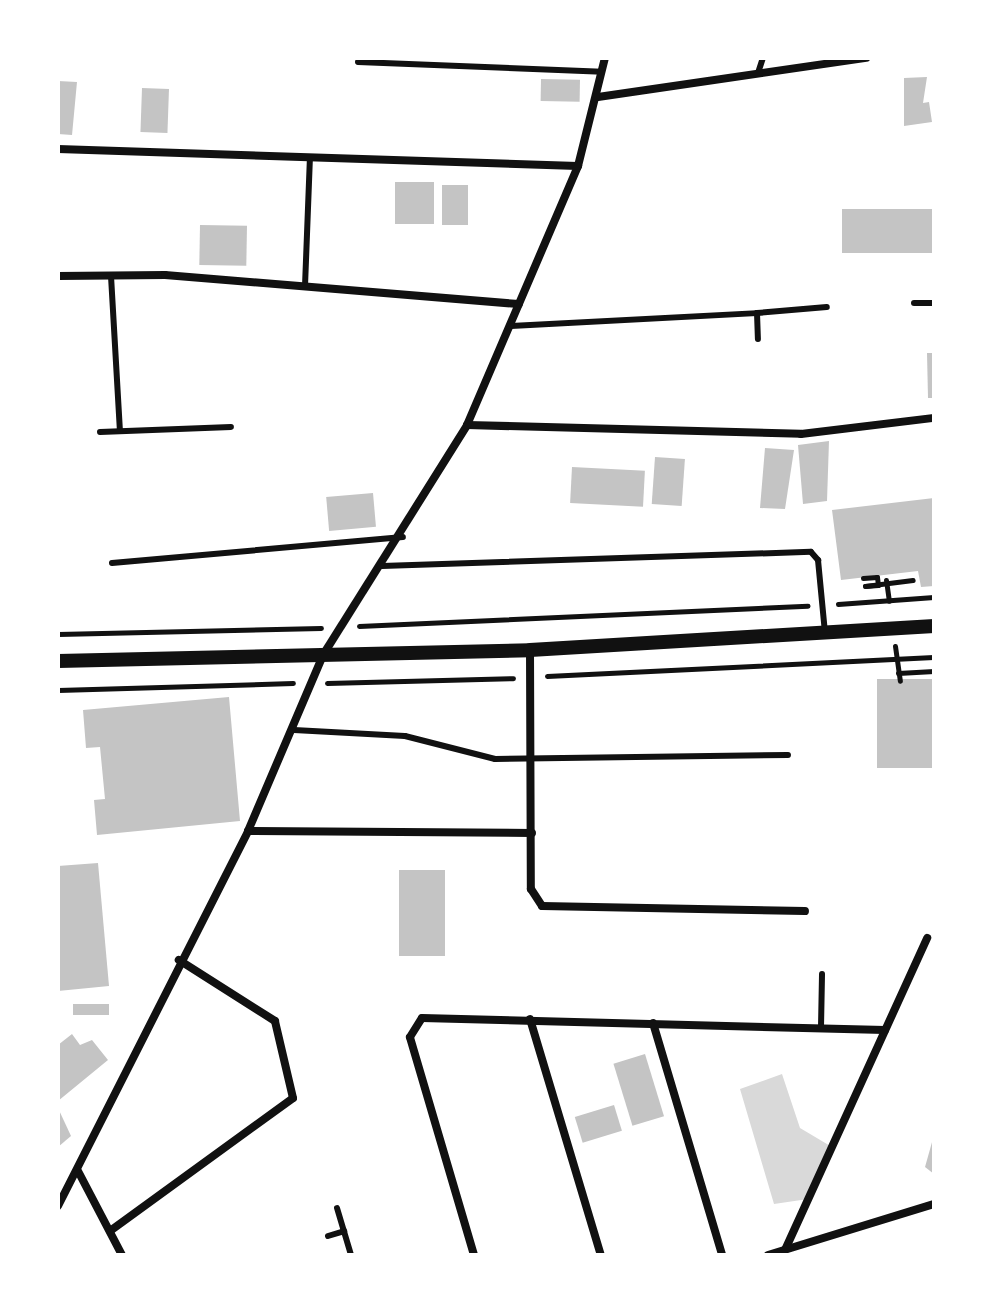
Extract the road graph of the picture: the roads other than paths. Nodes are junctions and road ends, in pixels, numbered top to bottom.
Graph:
1 (605, 58) edge
2 (763, 58) edge
3 (866, 58) edge
4 (358, 62) dead end
5 (602, 72) junction
6 (758, 73) junction
7 (598, 97) junction
8 (58, 149) edge
9 (310, 157) junction
10 (578, 166) junction
11 (58, 276) edge
12 (111, 276) junction
13 (305, 286) junction
14 (914, 303) dead end
15 (934, 303) edge
16 (519, 304) junction
17 (827, 307) dead end
18 (757, 313) junction
19 (511, 326) junction
20 (758, 339) dead end
21 (934, 418) edge
22 (467, 425) junction
23 (231, 427) dead end
24 (120, 431) junction
25 (100, 432) dead end
26 (403, 537) junction
27 (112, 563) dead end
28 (382, 566) junction
29 (934, 626) edge
30 (825, 633) junction
31 (530, 650) junction
32 (323, 655) junction
33 (58, 661) edge
34 (294, 730) junction
35 (788, 755) dead end
36 (534, 759) junction
37 (248, 831) junction
38 (532, 833) junction
39 (805, 911) dead end
40 (927, 938) dead end
41 (179, 960) junction
42 (822, 974) dead end
43 (530, 1019) junction
44 (653, 1023) junction
45 (821, 1027) junction
46 (885, 1030) junction
47 (78, 1171) junction
48 (934, 1204) edge
49 (58, 1206) edge
50 (337, 1208) dead end
51 (110, 1231) junction
52 (344, 1231) junction
53 (328, 1236) dead end
54 (785, 1252) edge
55 (122, 1255) edge
56 (351, 1255) edge
57 (474, 1255) edge
58 (601, 1255) edge
59 (722, 1255) edge
60 (768, 1255) edge

1 - 5 street
2 - 6 lane
3 - 6 street
4 - 5 lane
5 - 7 street
6 - 7 street
7 - 10 street
8 - 9 street
9 - 10 street
9 - 13 lane
10 - 16 street
11 - 12 street
12 - 13 street
12 - 24 lane
13 - 16 street
14 - 15 lane
16 - 19 street
17 - 18 lane
18 - 19 lane
18 - 20 lane
19 - 22 street
21 - 22 street
22 - 26 street
23 - 24 lane
24 - 25 lane
26 - 27 lane
26 - 28 street
28 - 30 lane
28 - 32 street
29 - 30 street
30 - 31 street
31 - 32 street
31 - 36 street
32 - 33 street
32 - 34 street
34 - 36 lane
34 - 37 street
35 - 36 lane
36 - 38 street
37 - 38 street
37 - 41 street
38 - 39 street
40 - 46 street
41 - 47 street
41 - 51 street
42 - 45 lane
43 - 44 street
43 - 57 street
43 - 58 street
44 - 45 street
44 - 59 street
45 - 46 street
46 - 54 street
47 - 49 street
47 - 51 street
48 - 54 street
50 - 52 lane
51 - 55 street
52 - 53 lane
52 - 56 lane
54 - 60 street

